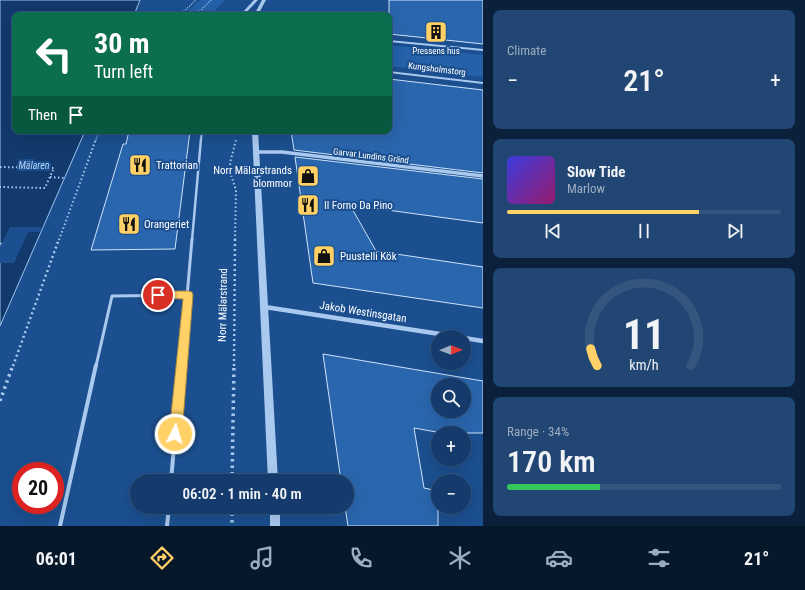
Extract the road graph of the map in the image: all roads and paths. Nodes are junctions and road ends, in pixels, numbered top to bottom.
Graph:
1 (196, 0) edge
2 (211, 0) edge
3 (256, 0) edge
4 (264, 0) edge
5 (183, 12) edge
6 (200, 12) edge
7 (245, 12) edge
8 (258, 12) edge
9 (392, 41) edge
10 (483, 50) edge
11 (392, 72) edge
12 (483, 83) edge
13 (98, 134) edge
14 (202, 134) edge
15 (255, 134) edge
16 (236, 139) dead end
17 (257, 152) junction
18 (0, 168) edge
19 (483, 176) edge
20 (50, 178) junction
21 (64, 178) dead end
22 (0, 187) edge
23 (188, 295) junction
24 (265, 307) junction
25 (431, 333) edge
26 (471, 339) edge
27 (483, 341) edge
28 (0, 401) edge
29 (172, 474) edge
30 (232, 474) edge
31 (273, 474) edge
32 (168, 514) edge
33 (232, 514) edge
34 (275, 514) edge
35 (60, 526) edge
36 (167, 526) edge
37 (232, 526) edge
38 (276, 526) edge

1 - 5 path
2 - 6 path
3 - 7 street
4 - 8 street
9 - 10 street
11 - 12 street, Kungsholmstorg
13 - 28 path
14 - 23 lane
15 - 17 street
16 - 30 path, Norr Mälarstrand
17 - 19 street, Garvar Lundins Gränd
17 - 24 street
18 - 20 path
20 - 21 path
20 - 22 path
23 - 29 lane
23 - 35 lane
24 - 25 street, Jakob Westinsgatan
24 - 31 street
26 - 27 street
32 - 36 lane
33 - 37 path
34 - 38 street

